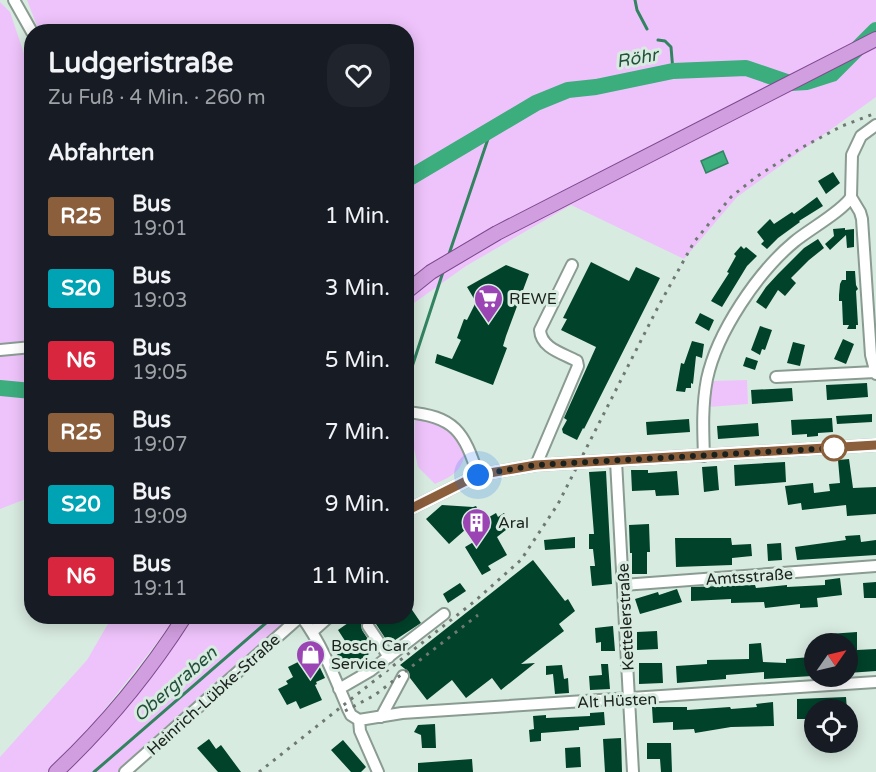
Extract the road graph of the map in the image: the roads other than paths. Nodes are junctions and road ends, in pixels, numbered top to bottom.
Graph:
1 (14, 0) edge
2 (28, 24) edge
3 (876, 39) edge
4 (871, 128) edge
5 (851, 197) junction
6 (573, 265) dead end
7 (414, 286) edge
8 (24, 348) edge
9 (0, 350) edge
10 (876, 373) edge
11 (776, 377) dead end
12 (414, 413) edge
13 (876, 445) edge
14 (704, 456) junction
15 (616, 461) junction
16 (536, 465) junction
17 (478, 475) junction
18 (414, 507) edge
19 (876, 566) edge
20 (623, 585) junction
21 (444, 614) dead end
22 (179, 624) edge
23 (292, 624) edge
24 (306, 624) edge
25 (321, 624) edge
26 (368, 626) dead end
27 (312, 632) junction
28 (389, 657) junction
29 (403, 676) dead end
30 (876, 682) edge
31 (339, 689) junction
32 (629, 700) junction
33 (381, 717) junction
34 (359, 720) junction
35 (56, 772) edge
36 (125, 772) edge
37 (378, 772) edge
38 (633, 772) edge

1 - 2 street
3 - 7 main road
4 - 5 street
5 - 10 street
5 - 14 street
6 - 16 street
8 - 9 street
10 - 11 street
12 - 17 street
13 - 14 street
14 - 15 street
15 - 16 street
15 - 20 street, Kettelerstraße
16 - 17 street
17 - 18 street
19 - 20 street, Amtsstraße
20 - 32 street, Kettelerstraße
21 - 28 street
22 - 35 main road
23 - 36 street, Heinrich-Lübke-Straße
24 - 27 street
25 - 27 street
26 - 28 street
27 - 31 street
28 - 31 street
29 - 33 street
30 - 32 street, Alt Hüsten
31 - 34 street
32 - 33 street, Alt Hüsten
32 - 38 street, Kettelerstraße
33 - 34 street, Alt Hüsten
34 - 37 street

